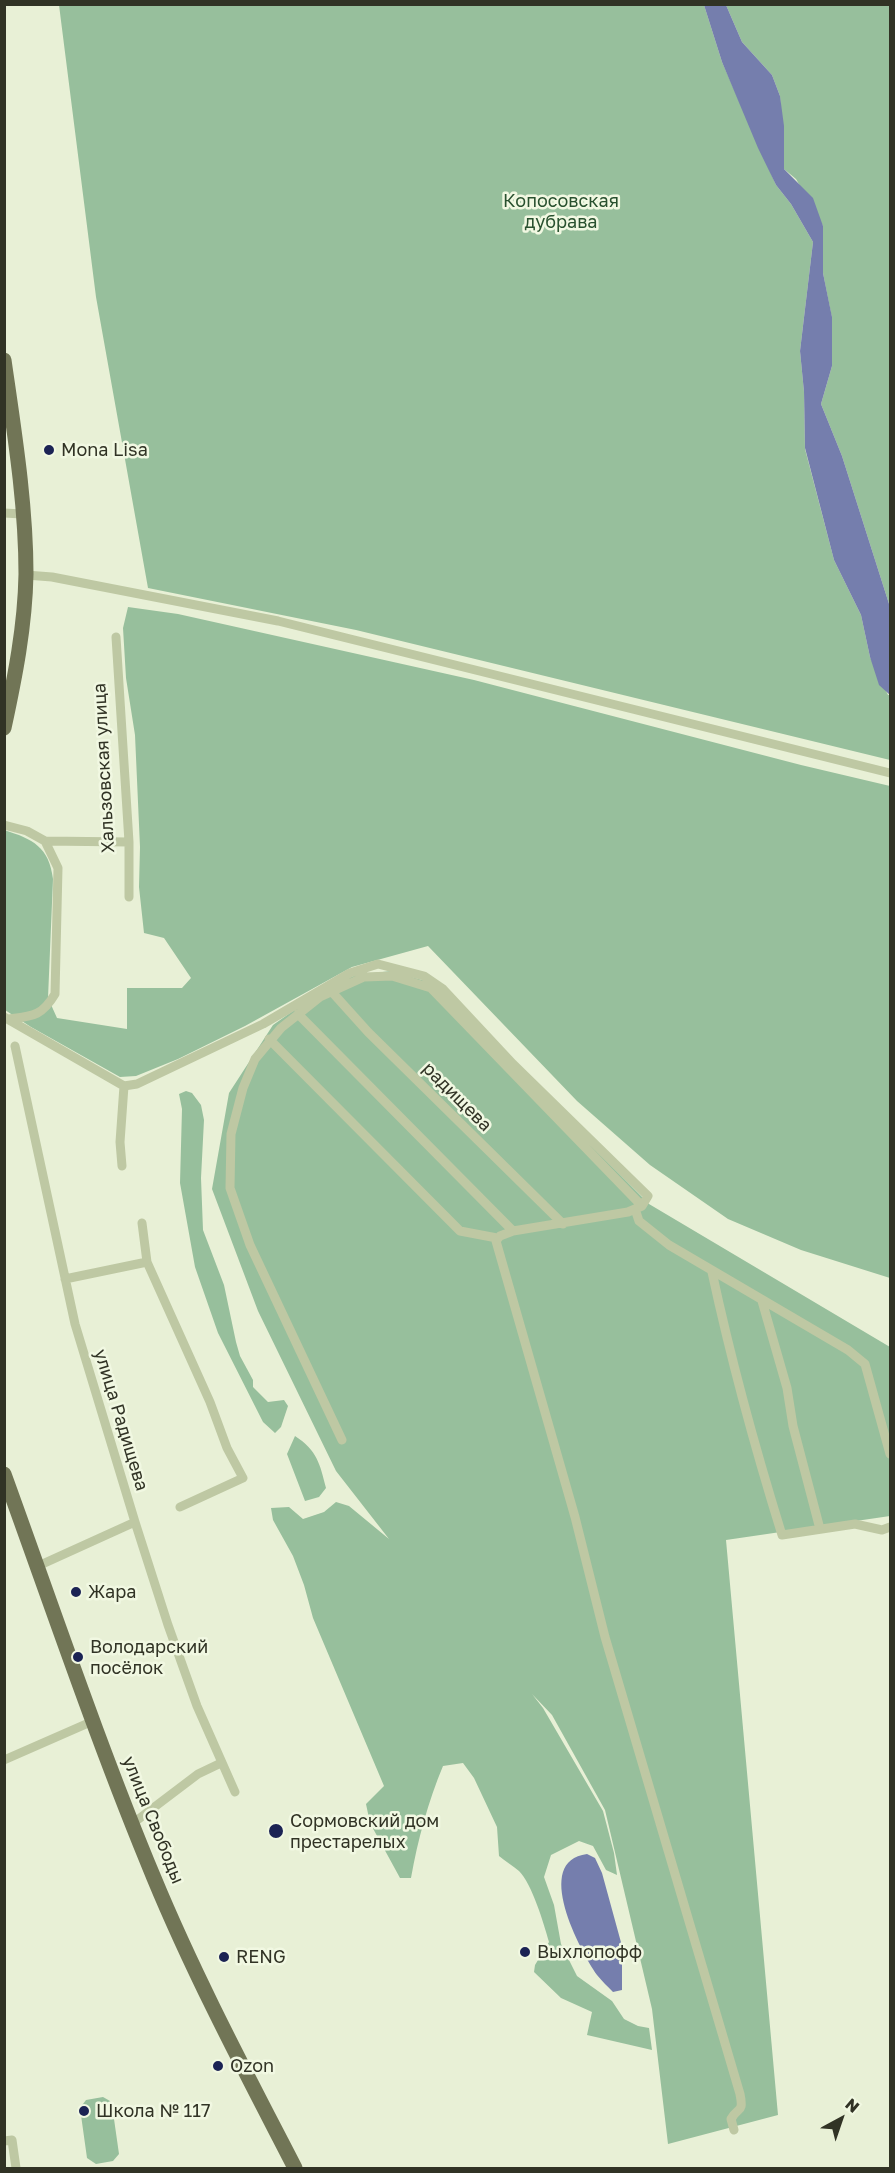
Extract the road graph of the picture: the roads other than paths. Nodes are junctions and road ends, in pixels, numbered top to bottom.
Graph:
1 (4, 360) edge
2 (10, 447) edge
3 (4, 513) edge
4 (22, 514) junction
5 (26, 575) junction
6 (116, 637) dead end
7 (4, 728) edge
8 (891, 772) edge
9 (4, 825) edge
10 (45, 841) junction
11 (129, 842) junction
12 (129, 897) dead end
13 (332, 992) junction
14 (298, 1014) junction
15 (7, 1018) edge
16 (269, 1039) junction
17 (15, 1046) dead end
18 (124, 1086) junction
19 (122, 1166) dead end
20 (638, 1208) junction
21 (142, 1222) dead end
22 (562, 1224) junction
23 (513, 1231) junction
24 (497, 1238) junction
25 (147, 1262) junction
26 (712, 1272) junction
27 (65, 1279) junction
28 (762, 1300) junction
29 (342, 1440) dead end
30 (891, 1454) edge
31 (4, 1474) edge
32 (180, 1507) dead end
33 (135, 1522) junction
34 (891, 1527) edge
35 (820, 1529) junction
36 (38, 1566) junction
37 (93, 1721) junction
38 (4, 1760) edge
39 (221, 1763) junction
40 (235, 1791) dead end
41 (132, 1824) junction
42 (734, 2130) dead end
43 (8, 2140) edge
44 (16, 2169) edge
45 (295, 2169) edge

1 - 2 main road
2 - 4 main road
3 - 4 street
4 - 5 main road
5 - 7 main road
5 - 8 street
6 - 11 street, Хальзовская улица
9 - 10 street
10 - 11 street
10 - 15 street
11 - 12 street, Хальзовская улица
13 - 14 street
13 - 20 street
13 - 22 street, радищева
14 - 16 street
14 - 23 street
15 - 18 street
16 - 24 street
16 - 29 street
17 - 27 street, улица Радищева
18 - 19 street
18 - 20 street
20 - 22 street
20 - 26 street
21 - 25 street
22 - 23 street
23 - 24 street
24 - 42 street
25 - 27 street
25 - 32 street
26 - 28 street
26 - 35 street
27 - 33 street, улица Радищева
28 - 30 street
28 - 35 street
31 - 36 main road, улица Свободы
33 - 36 street
33 - 39 street, улица Радищева
34 - 35 street
36 - 37 main road, улица Свободы
37 - 38 street
37 - 41 main road, улица Свободы
39 - 40 street, улица Радищева
39 - 41 street
41 - 45 main road, улица Свободы
43 - 44 street

